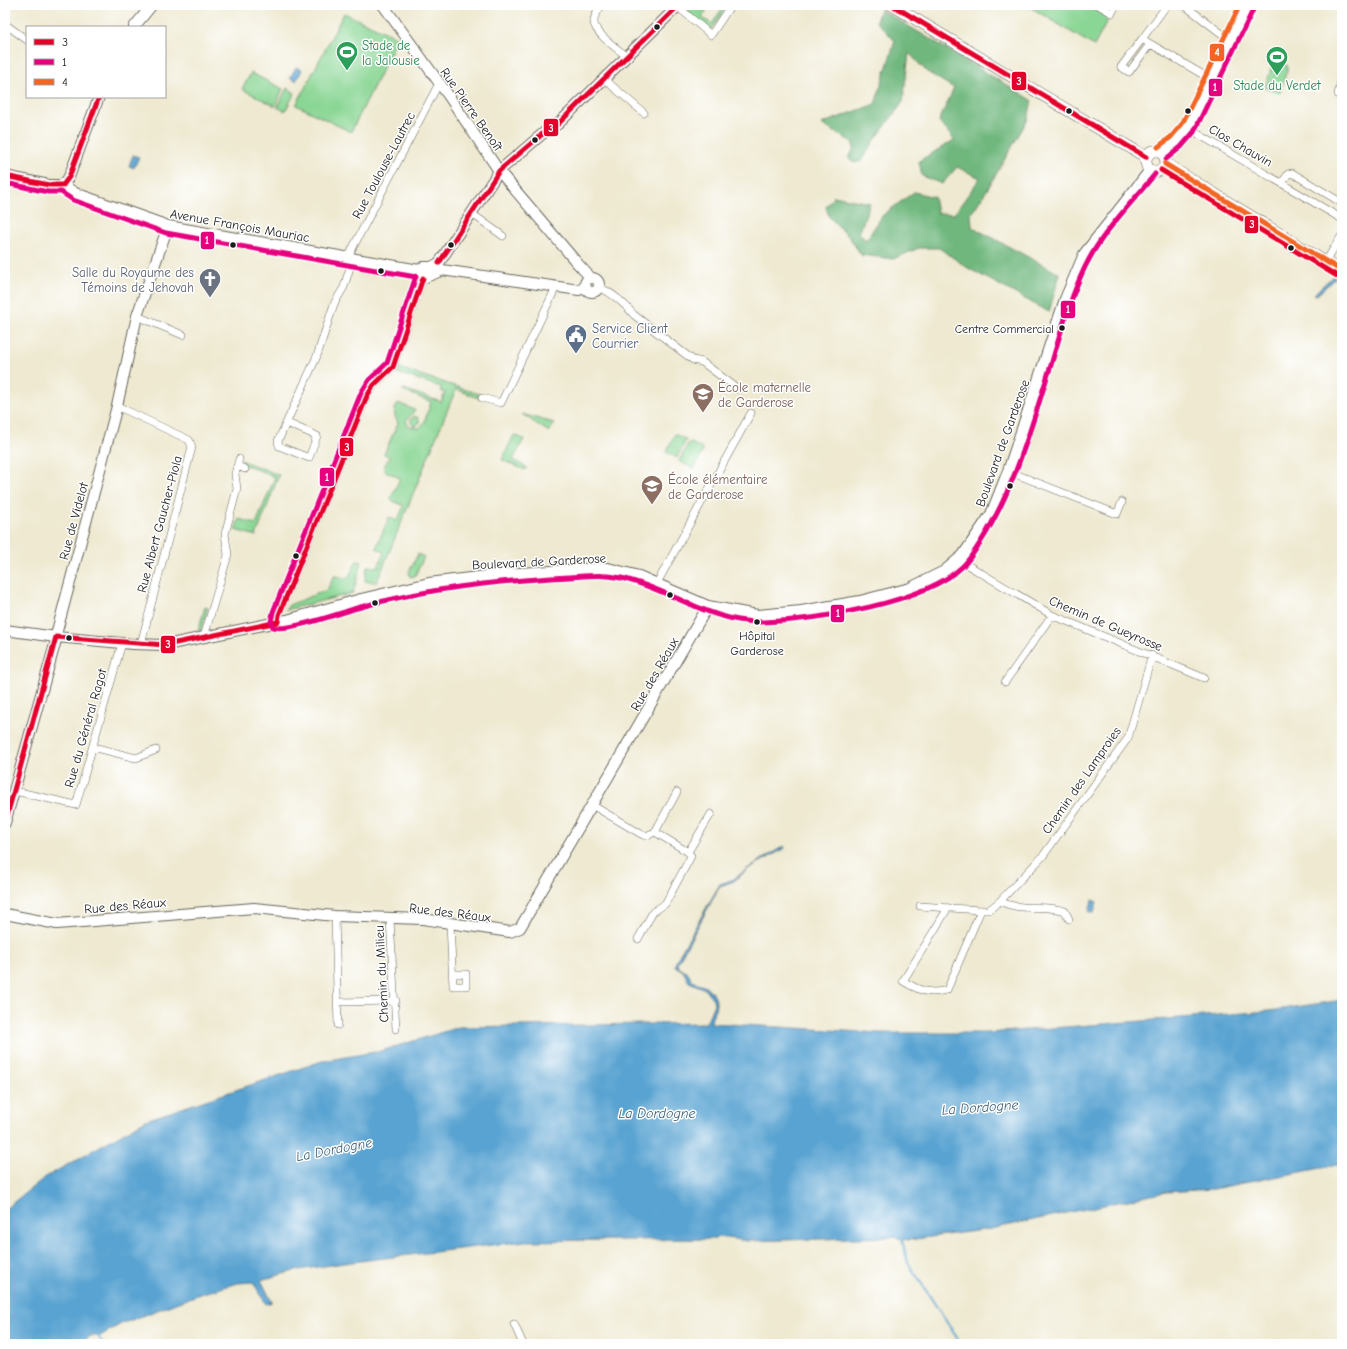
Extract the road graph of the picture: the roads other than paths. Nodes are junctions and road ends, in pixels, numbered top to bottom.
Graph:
1 (152, 5) edge
2 (383, 5) edge
3 (602, 5) edge
4 (731, 5) edge
5 (892, 5) edge
6 (1098, 5) edge
7 (1116, 5) edge
8 (1167, 5) edge
9 (1184, 5) edge
10 (1248, 5) edge
11 (679, 6) edge
12 (5, 24) edge
13 (135, 26) edge
14 (26, 39) edge
15 (1142, 39) junction
16 (1230, 40) junction
17 (1150, 44) junction
18 (628, 57) junction
19 (1342, 77) edge
20 (604, 79) junction
21 (1212, 80) junction
22 (439, 83) junction
23 (99, 98) edge
24 (1342, 100) edge
25 (644, 113) dead end
26 (1188, 128) junction
27 (1146, 157) junction
28 (1160, 164) junction
29 (499, 171) junction
30 (5, 176) edge
31 (1282, 183) junction
32 (63, 185) junction
33 (1342, 202) edge
34 (472, 213) junction
35 (1342, 219) edge
36 (168, 226) junction
37 (1342, 235) edge
38 (503, 236) dead end
39 (351, 258) junction
40 (1326, 261) junction
41 (440, 266) junction
42 (1342, 272) edge
43 (421, 274) junction
44 (591, 278) junction
45 (1342, 278) edge
46 (556, 287) junction
47 (586, 287) junction
48 (598, 287) junction
49 (137, 316) junction
50 (183, 335) dead end
51 (738, 389) dead end
52 (482, 398) dead end
53 (117, 406) junction
54 (751, 413) dead end
55 (287, 423) junction
56 (239, 459) dead end
57 (237, 466) junction
58 (245, 469) dead end
59 (1008, 471) junction
60 (1122, 502) dead end
61 (959, 560) junction
62 (657, 584) junction
63 (708, 606) junction
64 (1052, 615) junction
65 (278, 622) junction
66 (5, 630) edge
67 (56, 637) junction
68 (204, 637) junction
69 (122, 643) junction
70 (141, 644) junction
71 (1152, 655) junction
72 (1204, 678) dead end
73 (1005, 682) dead end
74 (93, 747) junction
75 (156, 750) dead end
76 (15, 791) junction
77 (677, 792) dead end
78 (592, 805) junction
79 (711, 814) dead end
80 (5, 823) edge
81 (655, 832) junction
82 (688, 852) junction
83 (1000, 901) junction
84 (920, 906) dead end
85 (948, 908) junction
86 (981, 910) junction
87 (5, 914) edge
88 (335, 916) junction
89 (390, 919) junction
90 (1069, 919) dead end
91 (450, 924) junction
92 (638, 939) dead end
93 (453, 974) dead end
94 (396, 1001) junction
95 (337, 1002) junction
96 (338, 1025) dead end
97 (396, 1029) dead end
98 (514, 1324) dead end
99 (523, 1344) edge

1 - 13 street
2 - 22 street, Rue Pierre Benoît
3 - 18 street
4 - 11 street
5 - 27 main road
6 - 7 street
8 - 15 street
9 - 16 street
10 - 16 street, Boulevard de Garderose
11 - 18 street
12 - 14 street
15 - 17 street
15 - 17 street
16 - 21 street, Boulevard de Garderose
17 - 21 street
18 - 20 street
19 - 24 street
20 - 25 street
20 - 29 street
21 - 26 street, Boulevard de Garderose
22 - 29 street, Rue Pierre Benoît
22 - 39 street, Rue Toulouse-Lautrec
23 - 32 street
26 - 28 street, Boulevard de Garderose
26 - 31 street, Clos Chauvin
27 - 28 main road
27 - 28 main road
28 - 40 main road
28 - 45 main road
28 - 59 street, Boulevard de Garderose
29 - 34 street
29 - 44 street, Rue Pierre Benoît
30 - 32 street
31 - 33 street, Clos Chauvin
31 - 35 street, Clos Chauvin
32 - 36 street, Avenue François Mauriac
34 - 38 street
34 - 41 street
36 - 39 street, Avenue François Mauriac
36 - 49 street, Rue de Videlot
37 - 40 street
39 - 43 street, Avenue François Mauriac
39 - 55 street, Rue Toulouse-Lautrec
40 - 42 main road
41 - 43 street
41 - 46 street
43 - 65 street
44 - 47 street
44 - 48 street
46 - 47 street
46 - 52 street
47 - 48 street
48 - 51 street
49 - 50 street
49 - 53 street, Rue de Videlot
53 - 67 street, Rue de Videlot
53 - 70 street, Rue Albert Gaucher-Piola
54 - 62 street
55 - 55 street, Rue Toulouse-Lautrec
56 - 57 street
57 - 58 street
57 - 68 street
59 - 60 street
59 - 61 street, Boulevard de Garderose
61 - 63 street, Boulevard de Garderose
61 - 64 street, Chemin de Gueyrosse
62 - 63 street, Boulevard de Garderose
62 - 65 street, Boulevard de Garderose
63 - 78 street, Rue des Réaux
64 - 71 street, Chemin de Gueyrosse
64 - 73 street
65 - 68 street, Boulevard de Garderose
66 - 67 street, Boulevard de Garderose
67 - 69 street, Boulevard de Garderose
67 - 76 street, Rue de Videlot
68 - 70 street, Boulevard de Garderose
69 - 70 street, Boulevard de Garderose
69 - 74 street, Rue du Général Ragot
71 - 72 street, Chemin de Gueyrosse
71 - 83 street, Chemin des Lamproies
74 - 75 street
74 - 76 street, Rue du Général Ragot
76 - 80 street, Rue de Videlot
77 - 81 street
78 - 81 street
78 - 91 street, Rue des Réaux
79 - 82 street
81 - 82 street
82 - 92 street
83 - 86 street, Chemin des Lamproies
83 - 90 street
84 - 85 street, Chemin des Lamproies
85 - 86 street, Chemin des Lamproies
85 - 86 street
87 - 88 street, Rue des Réaux
88 - 89 street, Rue des Réaux
88 - 95 street
89 - 91 street, Rue des Réaux
89 - 94 street, Chemin du Milieu
91 - 93 street
94 - 95 street
94 - 97 street, Chemin du Milieu
95 - 96 street
98 - 99 street

